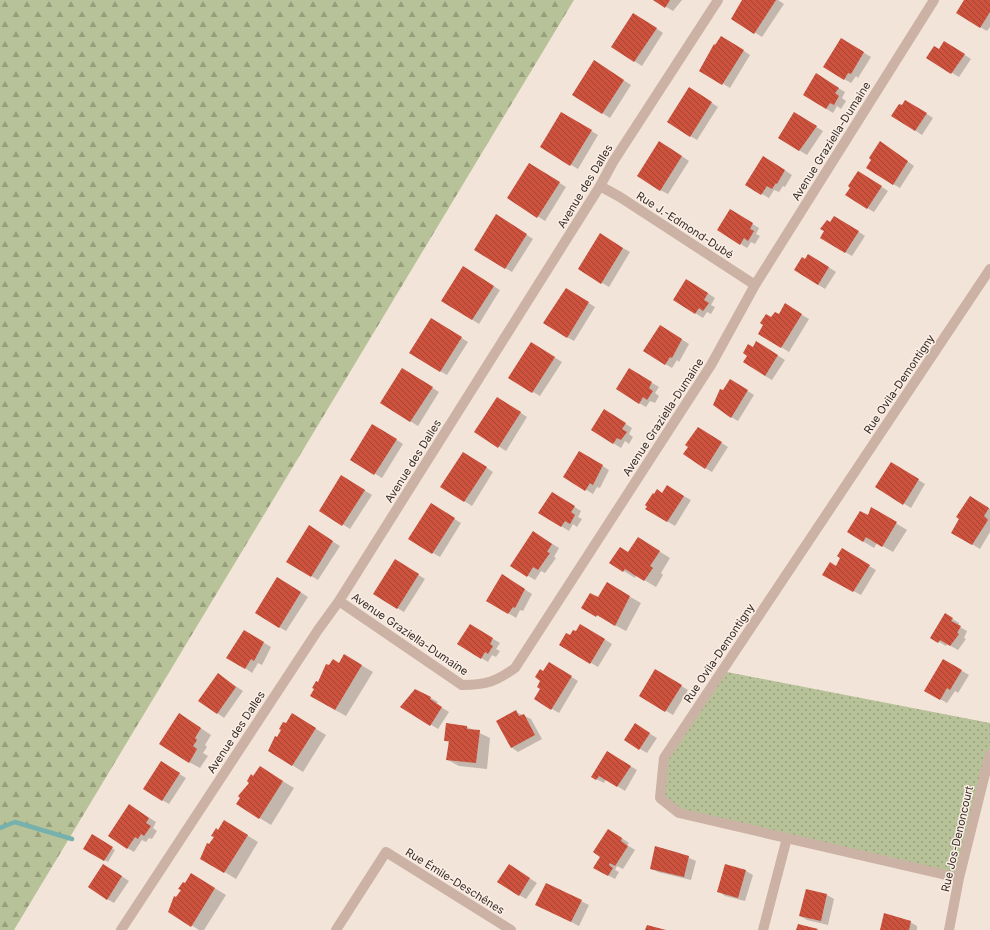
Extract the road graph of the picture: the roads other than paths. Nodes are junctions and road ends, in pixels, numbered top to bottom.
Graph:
1 (718, 0) edge
2 (934, 0) edge
3 (600, 186) junction
4 (990, 269) edge
5 (755, 285) junction
6 (339, 601) junction
7 (990, 754) edge
8 (787, 838) junction
9 (959, 878) junction
10 (121, 930) edge
11 (336, 930) edge
12 (511, 930) edge
13 (763, 930) edge
14 (949, 930) edge

1 - 3 street, Avenue des Dalles
2 - 5 street, Avenue Graziella-Dumaine
3 - 5 street, Rue J.-Edmond-Dubé
3 - 6 street, Avenue des Dalles
4 - 8 street, Rue Ovila-Demontigny
5 - 6 street, Avenue Graziella-Dumaine
6 - 10 street, Avenue des Dalles
7 - 9 street, Rue Jos-Denoncourt
8 - 9 street, Rue Ovila-Demontigny
8 - 13 street
9 - 14 street, Rue Jos-Denoncourt
11 - 12 street, Rue Émile-Deschênes

